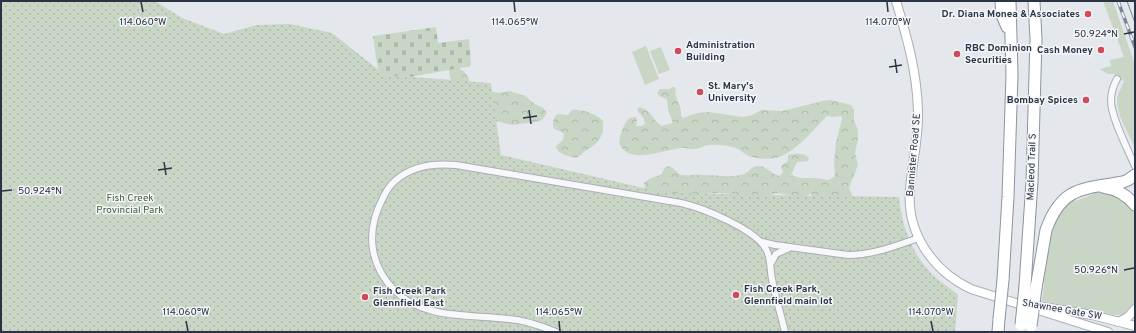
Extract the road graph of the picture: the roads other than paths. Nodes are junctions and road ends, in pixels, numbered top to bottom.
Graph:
1 (896, 1) edge
2 (1001, 1) edge
3 (1010, 1) edge
4 (1034, 1) edge
5 (1010, 34) junction
6 (1117, 79) dead end
7 (1135, 166) edge
8 (1135, 175) edge
9 (1097, 186) junction
10 (1135, 205) edge
11 (918, 238) junction
12 (760, 241) junction
13 (794, 247) junction
14 (771, 270) junction
15 (1030, 287) junction
16 (1014, 301) junction
17 (1135, 309) edge
18 (1118, 322) junction
19 (1135, 326) edge
20 (1025, 329) edge
21 (556, 332) edge
22 (785, 332) edge
23 (998, 332) edge
24 (1108, 332) edge

1 - 11 street, Bannister Road SE
2 - 5 highway
3 - 5 highway
4 - 15 highway, Macleod Trail S
5 - 23 highway, bridge
6 - 7 street
8 - 9 highway
9 - 10 highway
9 - 15 highway
11 - 13 street
11 - 16 street, Bannister Road SE
12 - 13 street
12 - 14 street
12 - 21 street
13 - 14 street
14 - 22 street
15 - 20 highway, Macleod Trail S, bridge
16 - 18 street, Shawnee Gate SW
16 - 24 street, Shawnee Gate SW
17 - 18 street
18 - 19 street, Shawnee Gate SW

